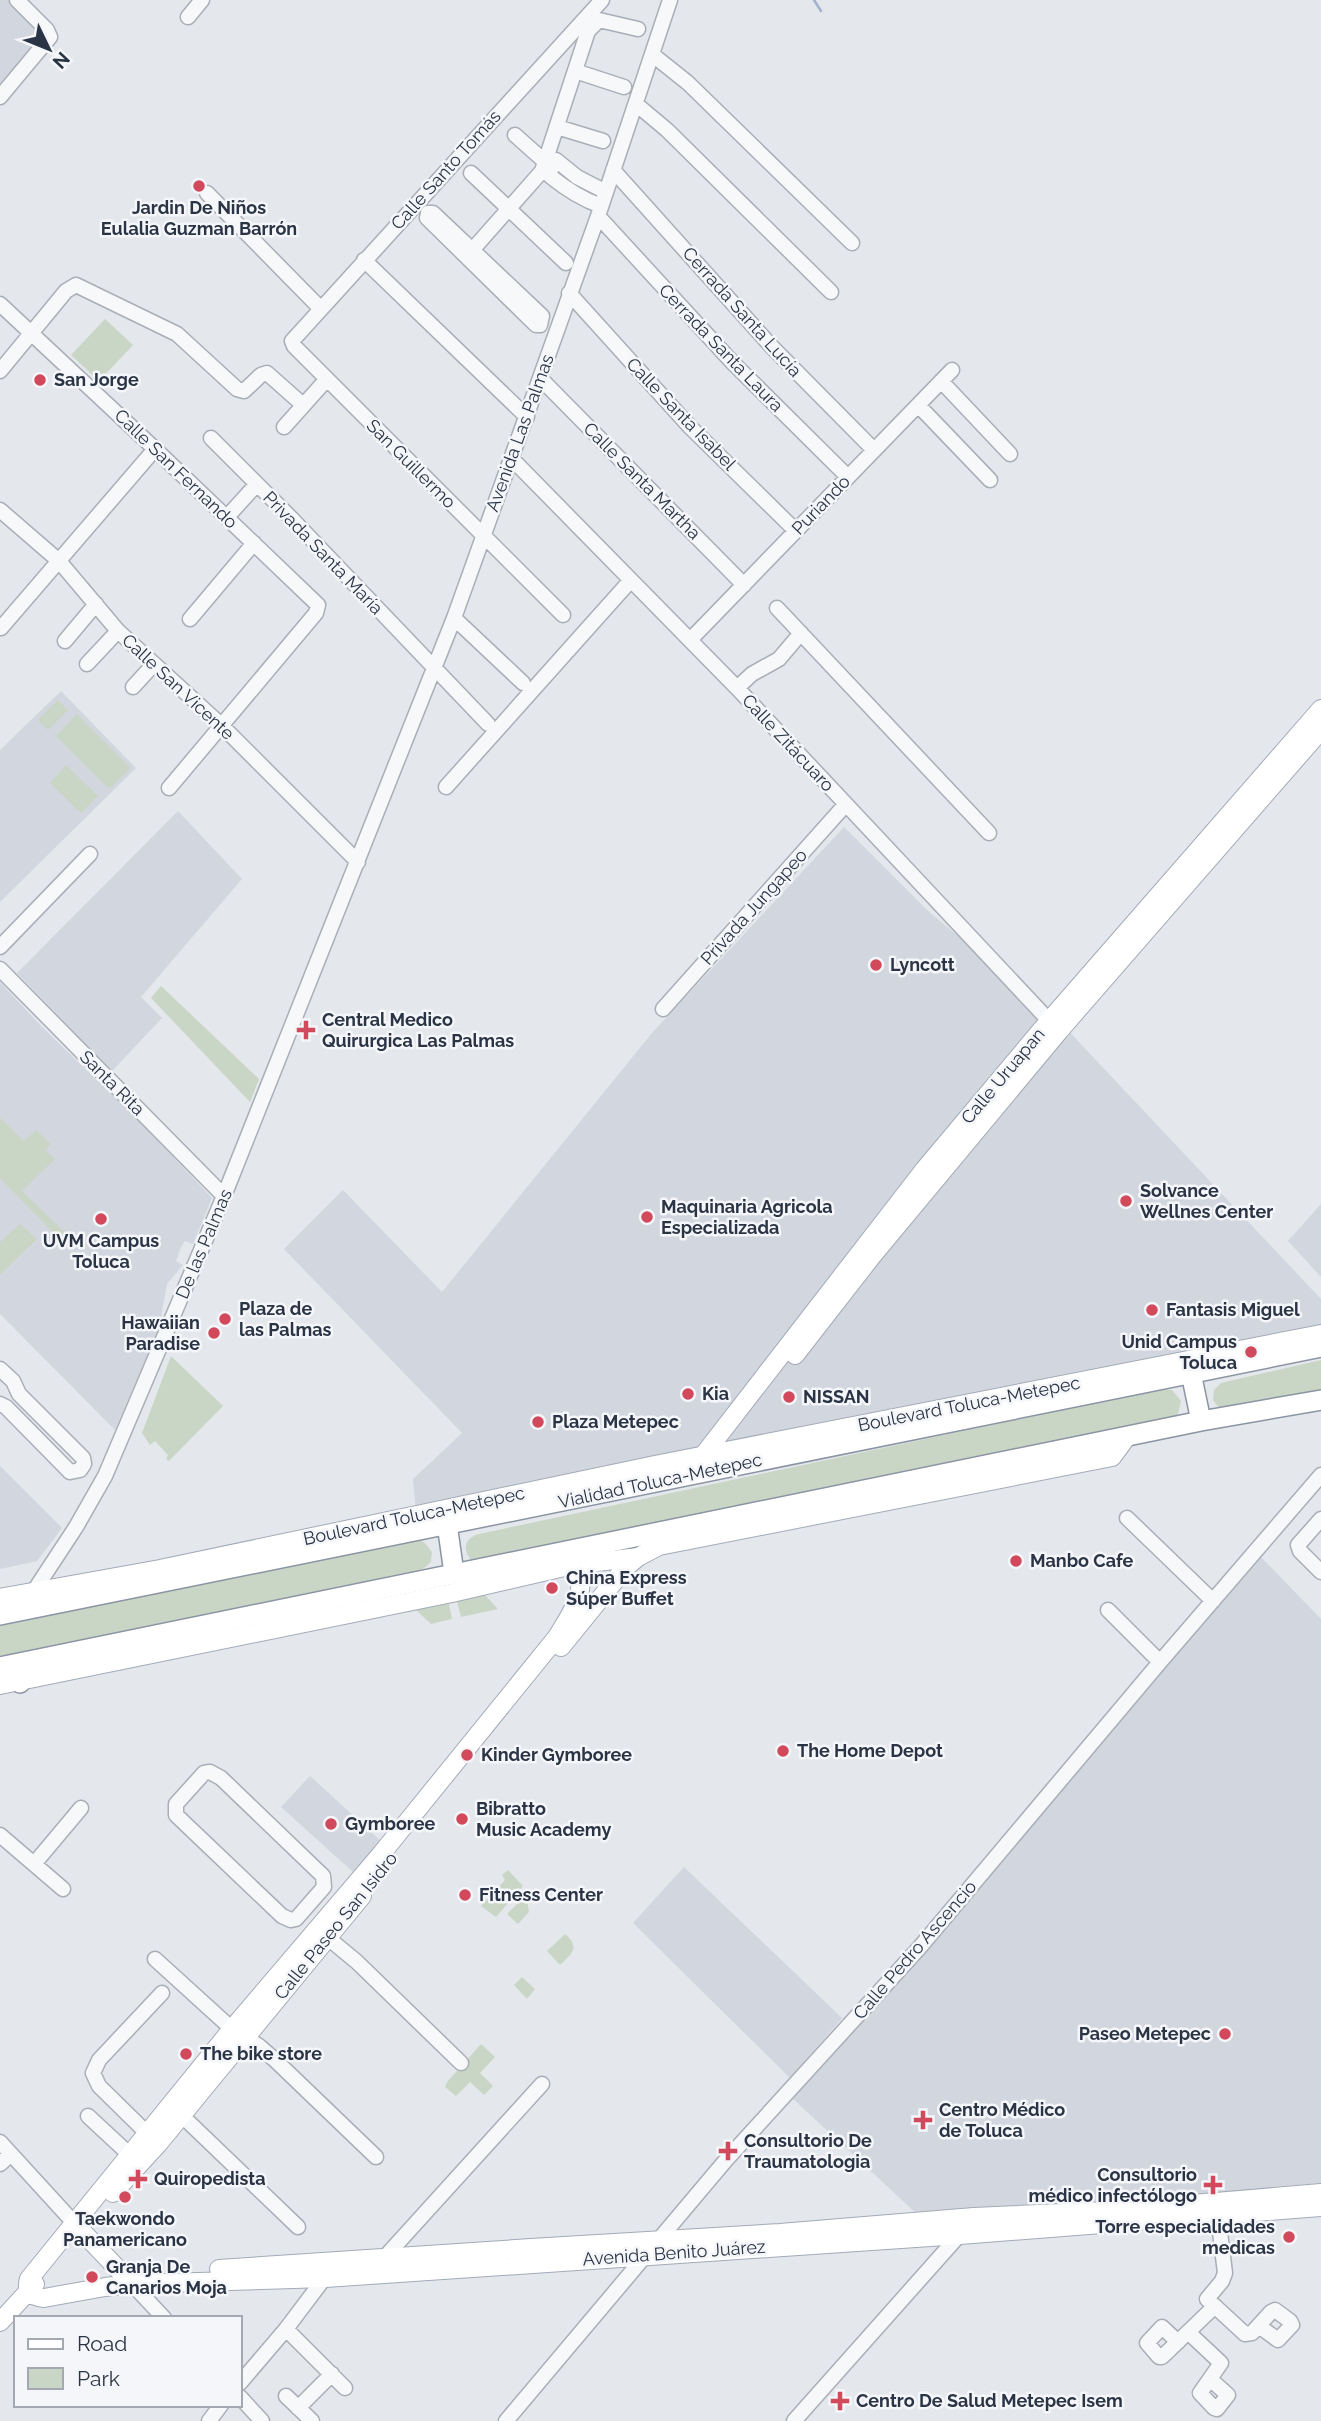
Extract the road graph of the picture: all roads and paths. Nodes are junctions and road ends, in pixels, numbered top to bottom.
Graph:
1 (17, 0) edge
2 (202, 0) edge
3 (602, 0) edge
4 (670, 0) edge
5 (188, 17) dead end
6 (638, 29) dead end
7 (653, 55) junction
8 (579, 72) junction
9 (624, 87) dead end
10 (0, 97) edge
11 (636, 104) junction
12 (561, 128) junction
13 (515, 135) dead end
14 (603, 142) dead end
15 (551, 167) junction
16 (613, 170) junction
17 (471, 173) dead end
18 (207, 193) dead end
19 (602, 205) junction
20 (512, 211) junction
21 (852, 243) dead end
22 (472, 255) junction
23 (364, 260) junction
24 (566, 263) dead end
25 (831, 292) dead end
26 (569, 293) junction
27 (0, 304) edge
28 (320, 309) junction
29 (31, 332) junction
30 (292, 341) joint
31 (951, 370) dead end
32 (0, 371) edge
33 (540, 378) junction
34 (327, 379) junction
35 (941, 381) junction
36 (303, 405) junction
37 (918, 405) junction
38 (527, 417) junction
39 (284, 427) dead end
40 (211, 438) dead end
41 (155, 449) junction
42 (874, 450) junction
43 (1010, 454) dead end
44 (512, 459) junction
45 (848, 477) junction
46 (990, 480) dead end
47 (256, 485) junction
48 (0, 510) edge
49 (227, 517) junction
50 (796, 531) junction
51 (483, 536) junction
52 (254, 543) junction
53 (59, 561) junction
54 (631, 580) junction
55 (744, 584) junction
56 (96, 604) junction
57 (777, 608) dead end
58 (563, 615) dead end
59 (454, 618) junction
60 (190, 619) dead end
61 (1, 628) edge
62 (118, 631) junction
63 (801, 634) junction
64 (690, 640) junction
65 (65, 641) dead end
66 (87, 664) dead end
67 (154, 664) junction
68 (435, 667) junction
69 (523, 682) dead end
70 (133, 687) dead end
71 (737, 688) junction
72 (1321, 709) edge
73 (488, 724) dead end
74 (221, 725) junction
75 (1321, 730) edge
76 (446, 787) dead end
77 (169, 788) dead end
78 (846, 804) junction
79 (1242, 811) junction
80 (989, 833) dead end
81 (90, 854) dead end
82 (358, 862) junction
83 (0, 947) edge
84 (0, 969) edge
85 (663, 1009) dead end
86 (1054, 1026) junction
87 (224, 1196) junction
88 (1321, 1334) edge
89 (1321, 1347) edge
90 (0, 1369) edge
91 (1191, 1373) junction
92 (19, 1394) junction
93 (1321, 1400) edge
94 (3, 1406) edge
95 (1201, 1421) junction
96 (1126, 1438) junction
97 (786, 1448) junction
98 (734, 1451) junction
99 (702, 1457) junction
100 (1319, 1481) edge
101 (1127, 1518) dead end
102 (1321, 1519) edge
103 (421, 1522) junction
104 (447, 1524) junction
105 (672, 1531) junction
106 (598, 1545) junction
107 (659, 1546) junction
108 (550, 1554) junction
109 (638, 1557) junction
110 (578, 1564) junction
111 (160, 1569) junction
112 (1321, 1572) edge
113 (454, 1573) junction
114 (185, 1577) junction
115 (33, 1592) junction
116 (58, 1596) junction
117 (0, 1598) edge
118 (1213, 1601) junction
119 (1108, 1610) dead end
120 (22, 1611) junction
121 (0, 1615) edge
122 (1160, 1662) junction
123 (0, 1667) edge
124 (10, 1684) edge
125 (80, 1808) dead end
126 (0, 1835) edge
127 (34, 1864) junction
128 (63, 1888) dead end
129 (308, 1908) junction
130 (326, 1929) junction
131 (155, 1959) dead end
132 (162, 1993) dead end
133 (239, 2033) junction
134 (461, 2063) dead end
135 (542, 2084) dead end
136 (176, 2110) junction
137 (88, 2116) dead end
138 (152, 2138) junction
139 (0, 2142) edge
140 (130, 2155) junction
141 (376, 2157) dead end
142 (6, 2159) edge
143 (1321, 2193) edge
144 (1321, 2207) edge
145 (1218, 2216) junction
146 (974, 2217) junction
147 (78, 2226) junction
148 (298, 2227) dead end
149 (960, 2235) junction
150 (652, 2248) junction
151 (385, 2257) junction
152 (336, 2262) junction
153 (325, 2278) junction
154 (130, 2280) junction
155 (36, 2295) junction
156 (1215, 2306) junction
157 (162, 2316) edge
158 (4, 2318) edge
159 (1259, 2326) dead end
160 (286, 2329) junction
161 (332, 2374) junction
162 (1210, 2379) dead end
163 (242, 2381) edge
164 (345, 2388) dead end
165 (286, 2396) dead end
166 (242, 2399) edge
167 (299, 2408) junction
168 (312, 2420) edge
169 (262, 2421) edge
170 (506, 2421) edge
171 (794, 2421) edge

1 - 10 street
2 - 5 street
3 - 23 street, Calle Santo Tomás
4 - 7 street, Avenida Las Palmas
6 - 8 street
7 - 11 street, Avenida Las Palmas
7 - 21 street
8 - 9 street
8 - 12 street
11 - 16 street, Avenida Las Palmas
11 - 25 street
12 - 14 street
12 - 15 street
13 - 15 street, Cerrada Santa Laura
15 - 19 street, Cerrada Santa Laura
15 - 20 street
16 - 19 street, Avenida Las Palmas
16 - 42 street, Cerrada Santa Lucía
17 - 20 street
18 - 28 street
19 - 26 street, Avenida Las Palmas
19 - 45 street, Cerrada Santa Laura
20 - 22 street
20 - 24 street
22 - 22 street
23 - 28 street, Calle Santo Tomás
23 - 38 street
26 - 33 street, Avenida Las Palmas
26 - 50 street, Calle Santa Isabel
27 - 29 street, Calle San Fernando
28 - 30 street, Calle Santo Tomás
29 - 32 street
29 - 36 street
29 - 41 street, Calle San Fernando
30 - 34 street, San Guillermo
31 - 35 street, Puriando
33 - 38 street, Avenida Las Palmas
33 - 55 street, Calle Santa Martha
34 - 36 street
34 - 51 street, San Guillermo
35 - 37 street, Puriando
35 - 43 street
36 - 39 street
37 - 42 street, Puriando
37 - 46 street
38 - 44 street, Avenida Las Palmas
40 - 47 street, Privada Santa María
41 - 49 street, Calle San Fernando
41 - 53 street
42 - 45 street, Puriando
44 - 51 street, Avenida Las Palmas
44 - 54 street, Calle Zitácuaro
45 - 50 street, Puriando
47 - 49 street
47 - 68 street, Privada Santa María
48 - 53 street, Calle San Vicente
49 - 52 street, Calle San Fernando
50 - 55 street, Puriando
51 - 58 street, San Guillermo
51 - 59 street, Avenida Las Palmas
52 - 60 street
52 - 74 street, Calle San Fernando
53 - 56 street, Calle San Vicente
53 - 61 street
54 - 64 street, Calle Zitácuaro
54 - 76 street
55 - 64 street, Puriando
56 - 62 street, Calle San Vicente
56 - 65 street
57 - 63 street
59 - 68 street, Avenida Las Palmas
59 - 69 street
62 - 66 street
62 - 67 street, Calle San Vicente
63 - 71 street
63 - 80 street
64 - 71 street, Calle Zitácuaro
67 - 70 street
67 - 74 street, Calle San Vicente
68 - 73 street, Privada Santa María
68 - 82 street, Avenida Las Palmas
71 - 78 street, Calle Zitácuaro
72 - 79 main road, Calle Uruapan
74 - 77 street
74 - 82 street, Calle San Vicente
75 - 79 main road, Calle Uruapan
78 - 85 street, Privada Jungapeo
78 - 86 street, Calle Zitácuaro
79 - 86 main road, Calle Uruapan
81 - 83 street
82 - 87 street, De las Palmas
84 - 87 street, Santa Rita
86 - 98 main road, Calle Uruapan
86 - 99 main road, Calle Uruapan
87 - 115 street, De las Palmas
88 - 97 main road, Boulevard Toluca-Metepec
89 - 91 highway, Vialidad Toluca-Metepec
90 - 92 street
91 - 95 highway
91 - 97 highway, Vialidad Toluca-Metepec
92 - 94 street
92 - 94 street
93 - 95 highway
95 - 96 highway
96 - 105 highway
96 - 107 main road
97 - 98 main road, Boulevard Toluca-Metepec
97 - 104 highway, Vialidad Toluca-Metepec
98 - 99 main road, Boulevard Toluca-Metepec
99 - 103 main road, Boulevard Toluca-Metepec
100 - 118 street, Calle Pedro Ascencio
101 - 118 street
102 - 112 street
103 - 104 highway, Vialidad Toluca-Metepec
103 - 111 main road, Boulevard Toluca-Metepec
103 - 114 highway, Vialidad Toluca-Metepec
104 - 113 highway
105 - 106 highway
105 - 107 highway
106 - 108 highway
106 - 110 highway
107 - 109 main road
108 - 110 highway
108 - 113 highway
109 - 110 main road
109 - 130 main road, Calle Paseo San Isidro
110 - 124 main road
110 - 130 main road, Calle Paseo San Isidro
111 - 114 highway
111 - 116 main road, Boulevard Toluca-Metepec
113 - 123 highway
114 - 116 highway, Vialidad Toluca-Metepec
115 - 116 main road, Boulevard Toluca-Metepec
115 - 117 main road, Boulevard Toluca-Metepec
115 - 120 street, De las Palmas
116 - 120 highway, Vialidad Toluca-Metepec
118 - 122 street, Calle Pedro Ascencio
119 - 122 street
120 - 121 highway, Vialidad Toluca-Metepec
122 - 150 street, Calle Pedro Ascencio
123 - 124 highway
125 - 127 street
126 - 127 street
127 - 128 street
129 - 129 street
129 - 130 street
130 - 133 main road, Calle Paseo San Isidro
130 - 134 street
131 - 133 street
132 - 138 street
133 - 136 main road, Calle Paseo San Isidro
133 - 141 street
135 - 151 street
136 - 138 main road, Calle Paseo San Isidro
136 - 148 street
137 - 140 street
138 - 140 main road, Calle Paseo San Isidro
138 - 147 main road, Calle Paseo San Isidro
139 - 142 street
140 - 147 main road, Calle Paseo San Isidro
142 - 147 street
143 - 146 main road, Avenida Benito Juárez
144 - 145 main road, Avenida Benito Juárez
145 - 149 main road, Avenida Benito Juárez
145 - 156 street
146 - 149 street
146 - 150 main road, Avenida Benito Juárez
147 - 154 main road
147 - 155 main road, Calle Paseo San Isidro
149 - 150 main road, Avenida Benito Juárez
149 - 171 street
150 - 151 main road, Avenida Benito Juárez
150 - 153 main road, Avenida Benito Juárez
150 - 170 street, Calle Pedro Ascencio
151 - 152 main road, Avenida Benito Juárez
152 - 153 street
152 - 154 main road, Avenida Benito Juárez
153 - 154 main road, Avenida Benito Juárez
153 - 160 street
154 - 155 main road, Avenida Benito Juárez
154 - 157 street
155 - 158 main road, Calle Paseo San Isidro
156 - 159 street
156 - 162 street
160 - 161 street
160 - 163 street
161 - 164 street
161 - 167 street
165 - 167 street
166 - 169 street
167 - 168 street

